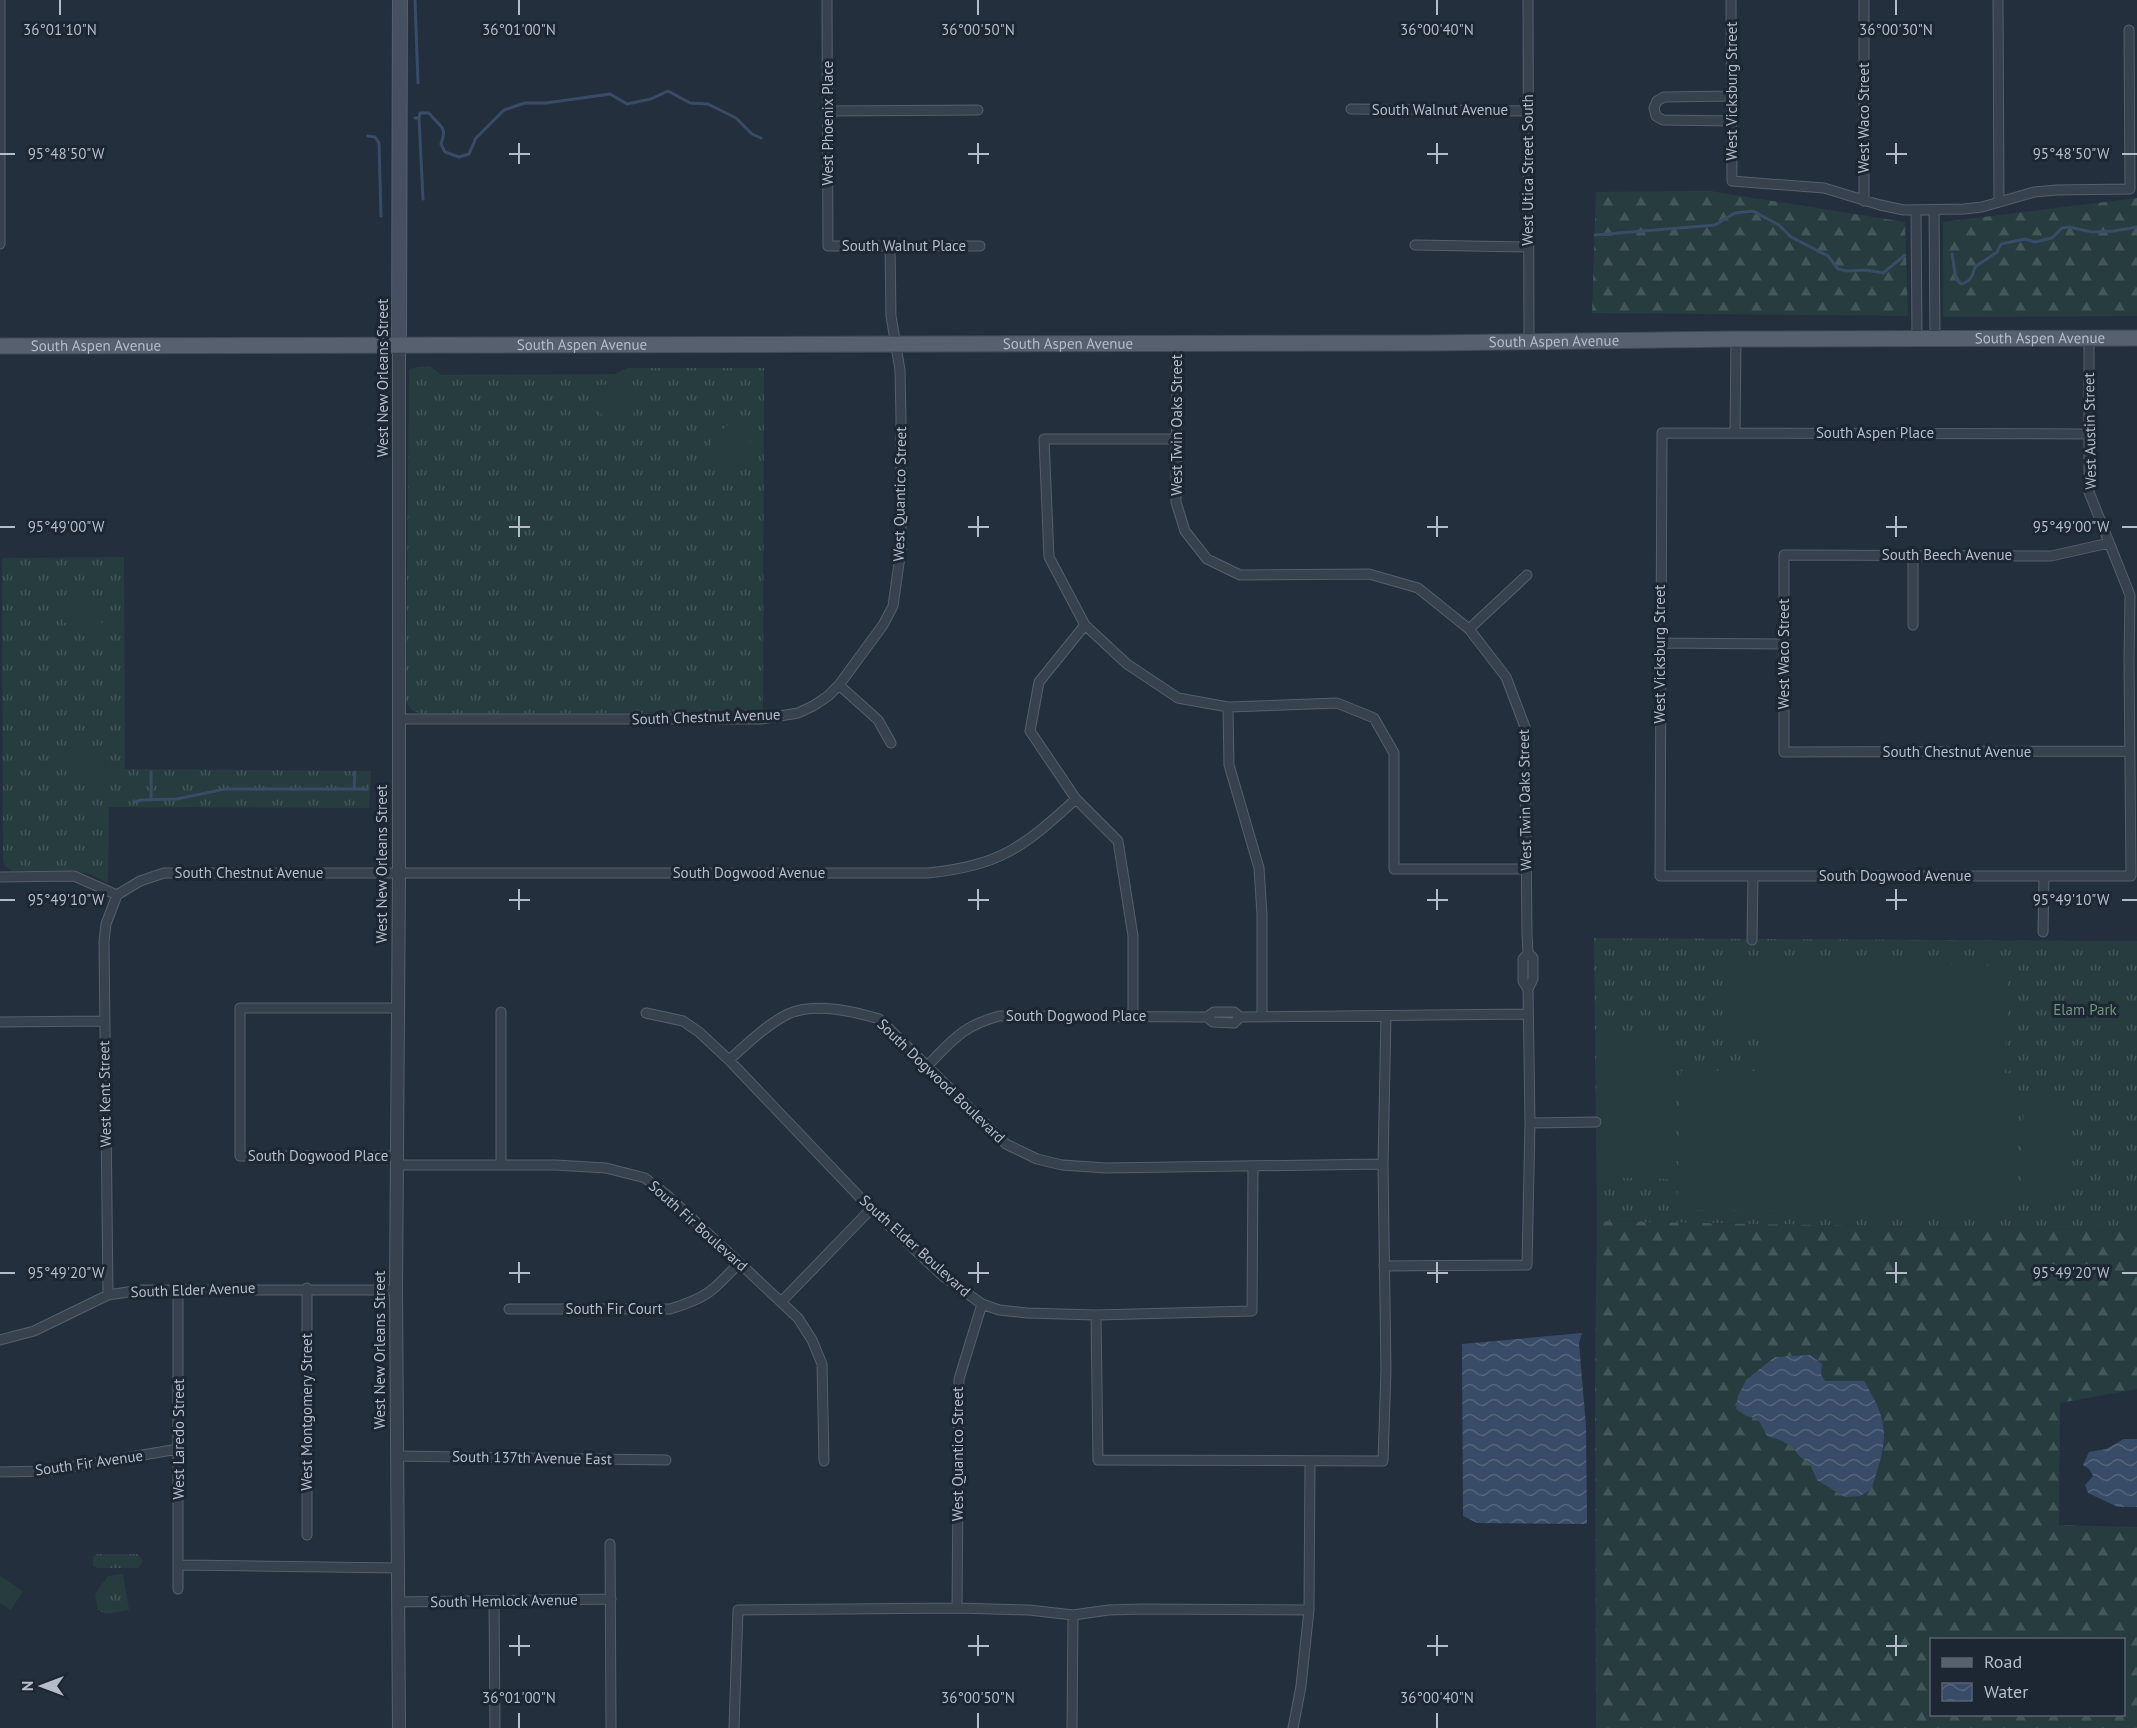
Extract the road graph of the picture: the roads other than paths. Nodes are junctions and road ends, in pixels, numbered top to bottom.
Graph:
1 (0, 0) edge
2 (400, 0) edge
3 (827, 0) edge
4 (1528, 0) edge
5 (1731, 0) edge
6 (1864, 0) edge
7 (1998, 0) edge
8 (2129, 30) dead end
9 (1732, 96) junction
10 (1351, 109) dead end
11 (978, 110) dead end
12 (827, 111) junction
13 (1528, 111) junction
14 (1732, 121) junction
15 (1864, 201) junction
16 (1999, 202) junction
17 (1917, 210) junction
18 (1934, 210) junction
19 (0, 244) edge
20 (1415, 245) dead end
21 (828, 246) joint
22 (890, 246) junction
23 (980, 246) dead end
24 (1528, 247) junction
25 (2090, 338) junction
26 (2137, 338) edge
27 (1736, 339) junction
28 (1917, 339) junction
29 (1935, 339) junction
30 (1529, 341) junction
31 (1177, 343) junction
32 (896, 344) junction
33 (399, 345) junction
34 (0, 346) edge
35 (1662, 432) joint
36 (1735, 433) junction
37 (2089, 434) junction
38 (1177, 439) junction
39 (2109, 543) junction
40 (1913, 554) junction
41 (1784, 555) joint
42 (1527, 575) dead end
43 (1085, 625) junction
44 (1913, 625) dead end
45 (1469, 629) junction
46 (1660, 643) junction
47 (1784, 644) junction
48 (2133, 659) edge
49 (839, 685) junction
50 (1228, 707) junction
51 (798, 712) joint
52 (398, 719) junction
53 (891, 743) dead end
54 (1784, 752) joint
55 (2130, 752) junction
56 (1076, 799) junction
57 (1526, 869) junction
58 (399, 874) junction
59 (1660, 876) joint
60 (1753, 876) junction
61 (2044, 876) junction
62 (2132, 876) joint
63 (0, 877) edge
64 (117, 895) junction
65 (2043, 932) dead end
66 (1752, 940) dead end
67 (398, 1008) junction
68 (501, 1012) dead end
69 (646, 1013) dead end
70 (1528, 1014) junction
71 (1132, 1016) junction
72 (1262, 1016) junction
73 (1386, 1016) junction
74 (104, 1021) junction
75 (0, 1022) edge
76 (729, 1060) junction
77 (927, 1066) junction
78 (1596, 1122) dead end
79 (1530, 1123) junction
80 (397, 1161) junction
81 (1383, 1164) junction
82 (501, 1165) junction
83 (1253, 1167) junction
84 (872, 1209) junction
85 (739, 1263) junction
86 (1384, 1266) junction
87 (307, 1288) junction
88 (178, 1289) junction
89 (396, 1290) junction
90 (108, 1294) junction
91 (781, 1302) junction
92 (982, 1304) junction
93 (509, 1309) dead end
94 (1096, 1315) junction
95 (0, 1340) edge
96 (178, 1449) junction
97 (397, 1456) junction
98 (666, 1461) dead end
99 (824, 1461) dead end
100 (1310, 1462) junction
101 (0, 1472) edge
102 (307, 1535) dead end
103 (610, 1544) dead end
104 (179, 1564) junction
105 (397, 1568) junction
106 (178, 1589) dead end
107 (611, 1599) junction
108 (494, 1601) junction
109 (397, 1602) junction
110 (957, 1608) junction
111 (1309, 1610) junction
112 (1073, 1615) junction
113 (399, 1728) edge
114 (495, 1728) edge
115 (611, 1728) edge
116 (734, 1728) edge
117 (1072, 1728) edge
118 (1293, 1728) edge

1 - 19 street
2 - 33 main road, West New Orleans Street
3 - 12 street, West Phoenix Place
4 - 13 street, West Utica Street South
5 - 9 street, West Vicksburg Street
6 - 15 street, West Waco Street
7 - 16 street
8 - 16 street
9 - 14 street, West Vicksburg Street
9 - 14 street
10 - 13 street, South Walnut Avenue
11 - 12 street
12 - 21 street, West Phoenix Place
13 - 24 street, West Utica Street South
14 - 15 street, West Vicksburg Street
15 - 17 street
16 - 18 street
17 - 18 street
17 - 28 street
18 - 29 street
20 - 24 street
21 - 22 street, South Walnut Place
22 - 23 street, South Walnut Place
22 - 32 street, West Quantico Street
24 - 30 street, West Utica Street South
25 - 26 main road, South Aspen Avenue
25 - 29 main road, South Aspen Avenue
25 - 37 street, West Austin Street
27 - 28 main road, South Aspen Avenue
27 - 30 main road, South Aspen Avenue
27 - 36 street
28 - 29 main road, South Aspen Avenue
30 - 31 main road, South Aspen Avenue
31 - 32 main road, South Aspen Avenue
31 - 38 street, West Twin Oaks Street
32 - 33 main road, South Aspen Avenue
32 - 49 street, West Quantico Street
33 - 34 main road, South Aspen Avenue
33 - 52 street, West New Orleans Street
35 - 36 street, South Aspen Place
35 - 46 street, West Vicksburg Street
36 - 37 street, South Aspen Place
37 - 39 street, West Austin Street
38 - 43 street
38 - 45 street, West Twin Oaks Street
39 - 40 street, South Beech Avenue
39 - 48 street, West Austin Street
40 - 41 street, South Beech Avenue
40 - 44 street
41 - 47 street, West Waco Street
42 - 45 street
43 - 50 street
43 - 56 street
45 - 57 street, West Twin Oaks Street
46 - 47 street
46 - 59 street, West Vicksburg Street
47 - 54 street, West Waco Street
48 - 55 street, West Austin Street
49 - 51 street, West Quantico Street
49 - 53 street
50 - 57 street
50 - 72 street
51 - 52 street, South Chestnut Avenue
52 - 58 street, West New Orleans Street
54 - 55 street, South Chestnut Avenue
55 - 62 street, West Austin Street
56 - 58 street, South Dogwood Avenue
56 - 71 street
57 - 70 street, West Twin Oaks Street
58 - 64 street, South Chestnut Avenue
58 - 67 street, West New Orleans Street
59 - 60 street, South Dogwood Avenue
60 - 61 street, South Dogwood Avenue
60 - 66 street
61 - 62 street, South Dogwood Avenue
61 - 65 street
63 - 64 street
64 - 74 street, West Kent Street
67 - 80 street, West New Orleans Street
67 - 80 street, South Dogwood Place
68 - 82 street
69 - 76 street, South Elder Boulevard
70 - 73 street, South Dogwood Place
70 - 79 street, West Twin Oaks Street
71 - 72 street, South Dogwood Place
71 - 77 street, South Dogwood Place
72 - 73 street, South Dogwood Place
73 - 81 street
74 - 75 street
74 - 90 street, West Kent Street
76 - 77 street, South Dogwood Boulevard
76 - 84 street, South Elder Boulevard
77 - 83 street, South Dogwood Boulevard
78 - 79 street
79 - 86 street, West Twin Oaks Street
80 - 82 street, South Fir Boulevard
80 - 89 street, West New Orleans Street
81 - 83 street, South Dogwood Boulevard
81 - 86 street
82 - 85 street, South Fir Boulevard
83 - 94 street, South Elder Boulevard
84 - 91 street
84 - 92 street, South Elder Boulevard
85 - 91 street, South Fir Boulevard
85 - 93 street, South Fir Court
86 - 100 street
87 - 88 street, South Elder Avenue
87 - 89 street, South Elder Avenue
87 - 102 street, West Montgomery Street
88 - 90 street, South Elder Avenue
88 - 96 street, West Laredo Street
89 - 97 street, West New Orleans Street
90 - 95 street, South Elder Avenue
91 - 99 street, South Fir Boulevard
92 - 94 street, South Elder Boulevard
92 - 110 street, West Quantico Street
94 - 100 street
96 - 101 street, South Fir Avenue
96 - 104 street, West Laredo Street
97 - 98 street, South 137th Avenue East
97 - 105 street, West New Orleans Street
100 - 111 street
103 - 107 street
104 - 105 street
104 - 106 street, West Laredo Street
105 - 109 street, West New Orleans Street
107 - 108 street, South Hemlock Avenue
107 - 115 street
108 - 109 street, South Hemlock Avenue
108 - 114 street
109 - 113 street, West New Orleans Street
110 - 112 street
110 - 116 street
111 - 112 street
111 - 118 street
112 - 117 street

